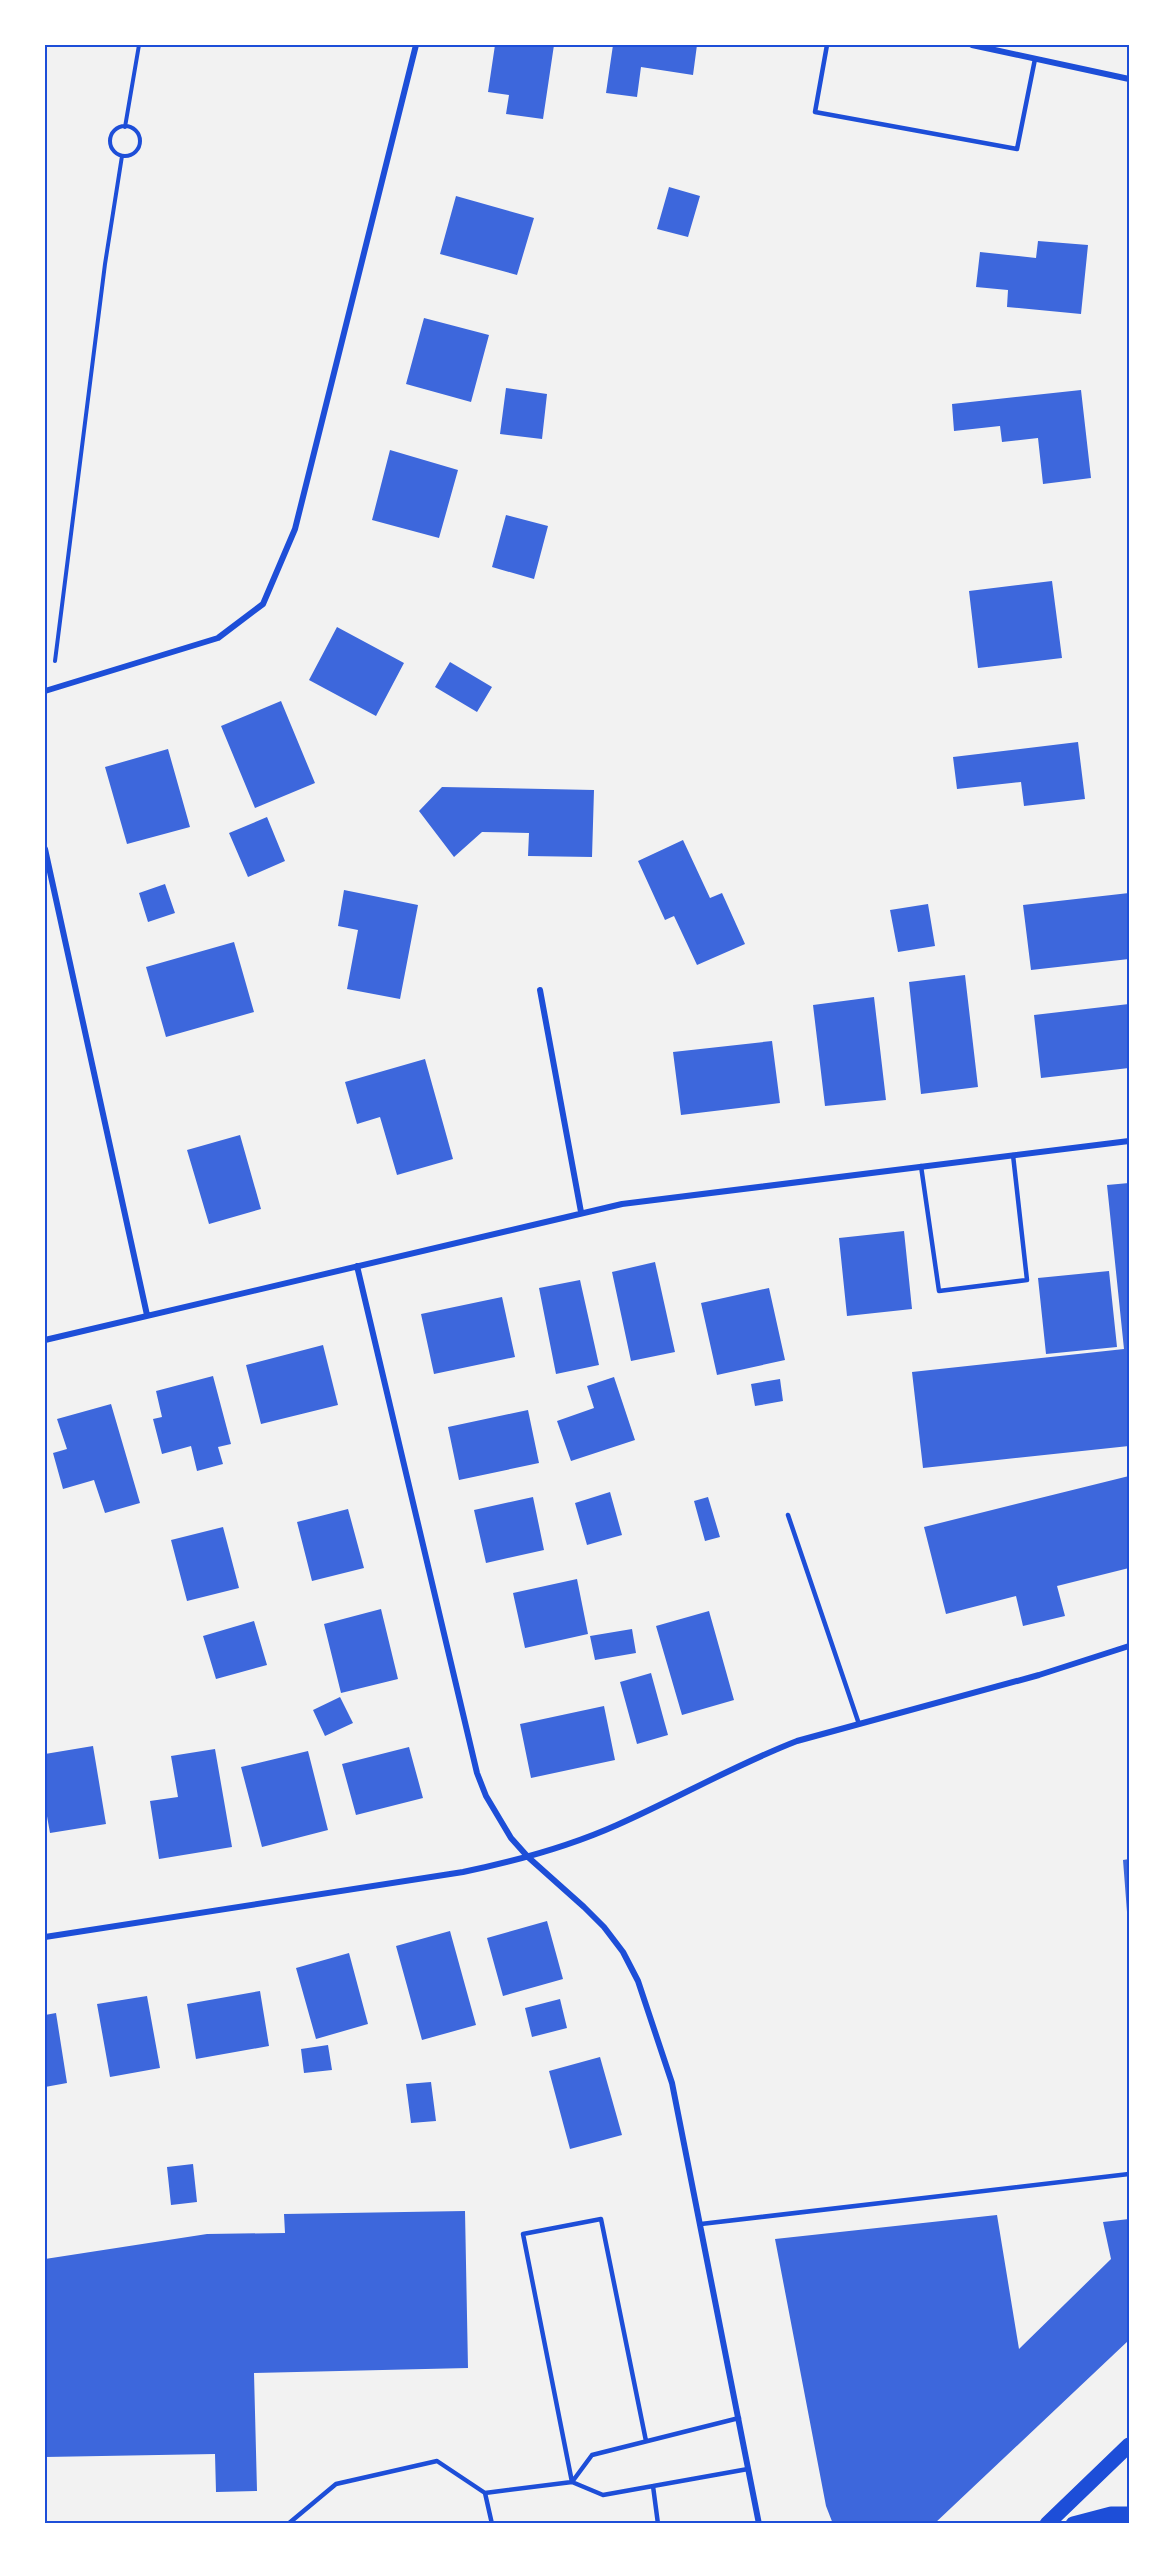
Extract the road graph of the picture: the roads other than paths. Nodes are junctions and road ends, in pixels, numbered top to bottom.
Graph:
1 (416, 45) edge
2 (827, 45) edge
3 (972, 45) edge
4 (1035, 59) junction
5 (1129, 79) edge
6 (48, 690) edge
7 (45, 849) edge
8 (540, 990) dead end
9 (1129, 1141) edge
10 (1013, 1155) junction
11 (921, 1166) junction
12 (581, 1212) junction
13 (357, 1266) junction
14 (147, 1315) junction
15 (45, 1340) edge
16 (788, 1515) dead end
17 (1129, 1646) edge
18 (859, 1724) junction
19 (528, 1857) junction
20 (45, 1937) edge
21 (1129, 2174) edge
22 (701, 2224) junction
23 (739, 2418) junction
24 (646, 2441) junction
25 (1129, 2445) edge
26 (748, 2469) junction
27 (572, 2482) junction
28 (653, 2486) junction
29 (485, 2493) junction
30 (1129, 2514) edge
31 (288, 2524) edge
32 (492, 2524) edge
33 (658, 2524) edge
34 (759, 2524) edge
35 (1047, 2524) edge
36 (1073, 2524) edge

1 - 6 street
2 - 4 lane
3 - 4 street
4 - 5 street
7 - 14 street
8 - 12 street
9 - 10 street
10 - 11 street
10 - 11 lane
11 - 12 street
12 - 13 street
13 - 14 street
13 - 19 street
14 - 15 street
16 - 18 lane
17 - 18 street
18 - 19 street
19 - 20 street
19 - 22 street
21 - 22 lane
22 - 23 street
23 - 24 lane
23 - 26 street
24 - 27 lane
24 - 27 lane
25 - 35 main road
26 - 28 lane
26 - 34 street
27 - 28 lane
27 - 29 lane
28 - 33 lane
29 - 31 lane
29 - 32 lane
30 - 36 main road

